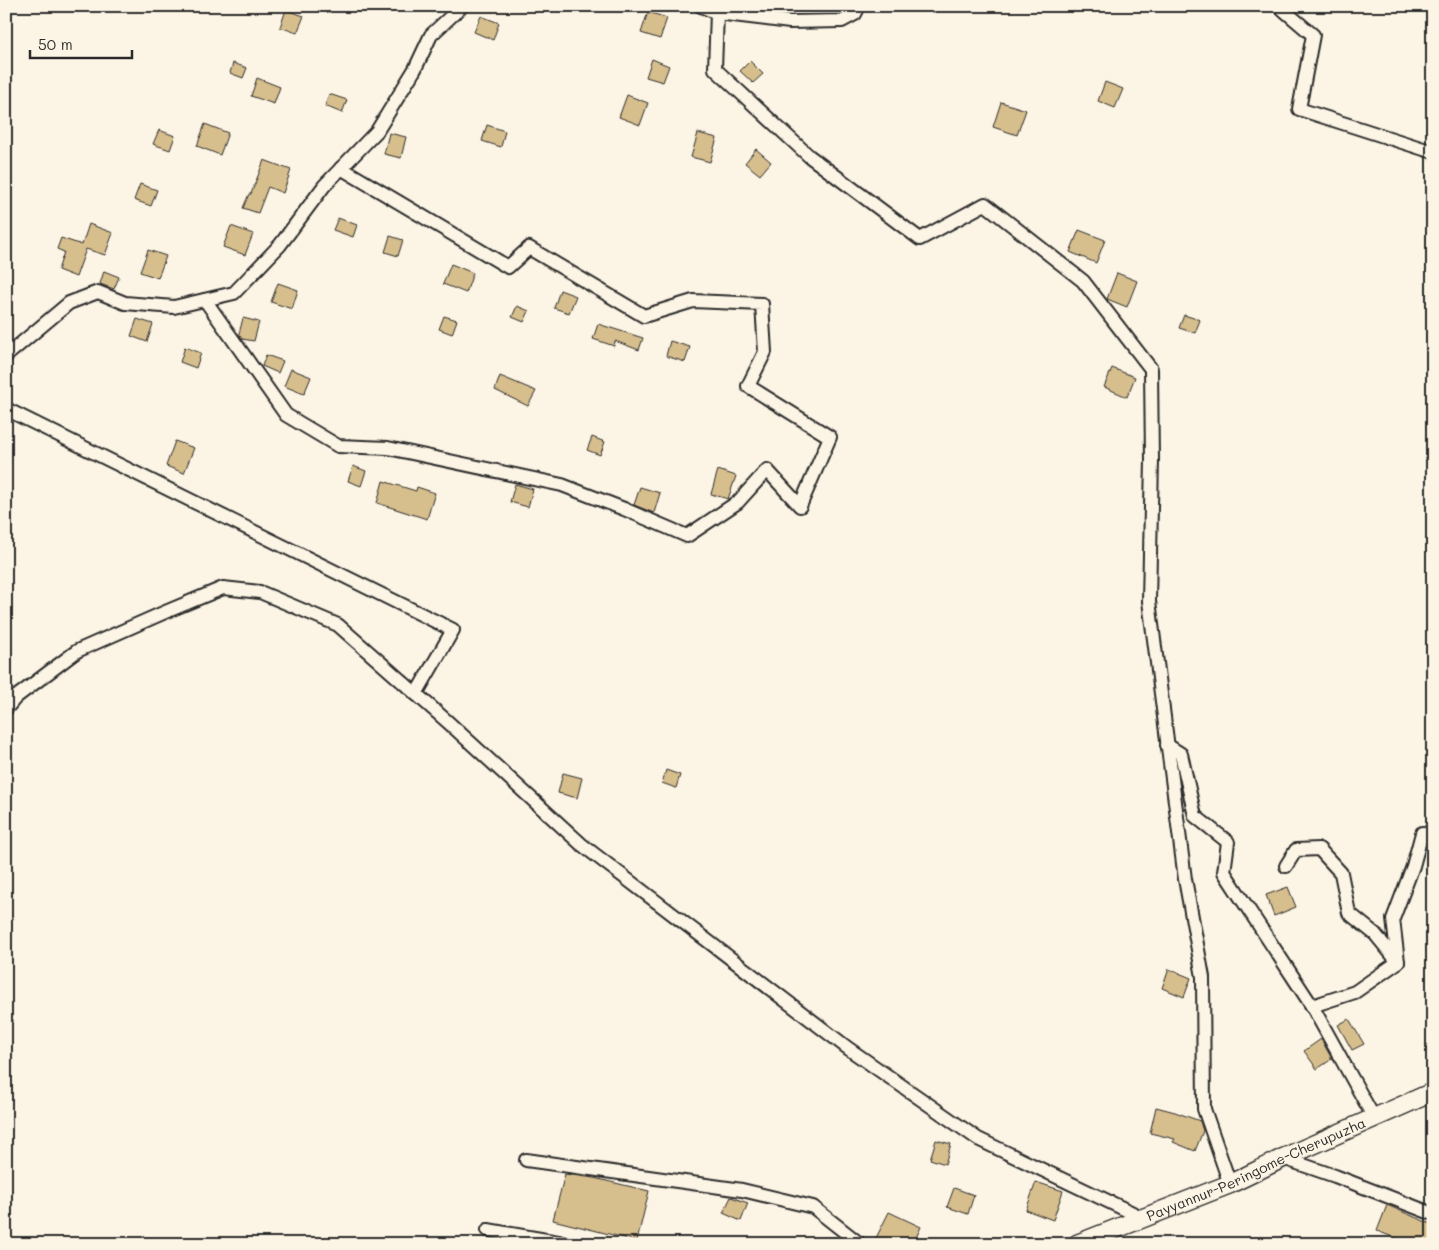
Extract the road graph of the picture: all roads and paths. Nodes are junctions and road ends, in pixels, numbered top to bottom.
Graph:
1 (462, 6) edge
2 (701, 6) edge
3 (859, 6) edge
4 (1280, 6) edge
5 (717, 13) junction
6 (1433, 152) edge
7 (341, 168) junction
8 (205, 300) junction
9 (6, 356) edge
10 (6, 410) edge
11 (416, 694) junction
12 (6, 709) edge
13 (1168, 744) junction
14 (1430, 838) dead end
15 (1286, 866) dead end
16 (1398, 962) junction
17 (1312, 1006) junction
18 (1433, 1092) edge
19 (1374, 1118) junction
20 (1283, 1158) junction
21 (526, 1160) dead end
22 (1230, 1184) junction
23 (1433, 1214) edge
24 (1143, 1218) junction
25 (488, 1230) dead end
26 (570, 1244) edge
27 (860, 1244) edge
28 (1078, 1244) edge

1 - 7 street
2 - 5 street
3 - 5 street
4 - 6 street
5 - 13 street
7 - 8 street
7 - 8 street
8 - 9 street
10 - 11 street
11 - 12 street
11 - 24 street
13 - 17 street
13 - 22 street
14 - 16 street
15 - 16 street
16 - 17 street
17 - 19 street
18 - 19 main road, Payyannur-Peringome-Cherupuzha
19 - 20 main road, Payyannur-Peringome-Cherupuzha
20 - 22 main road, Payyannur-Peringome-Cherupuzha
20 - 23 street
21 - 27 street
22 - 24 main road, Payyannur-Peringome-Cherupuzha
24 - 28 main road, Payyannur-Peringome-Cherupuzha
25 - 26 street

